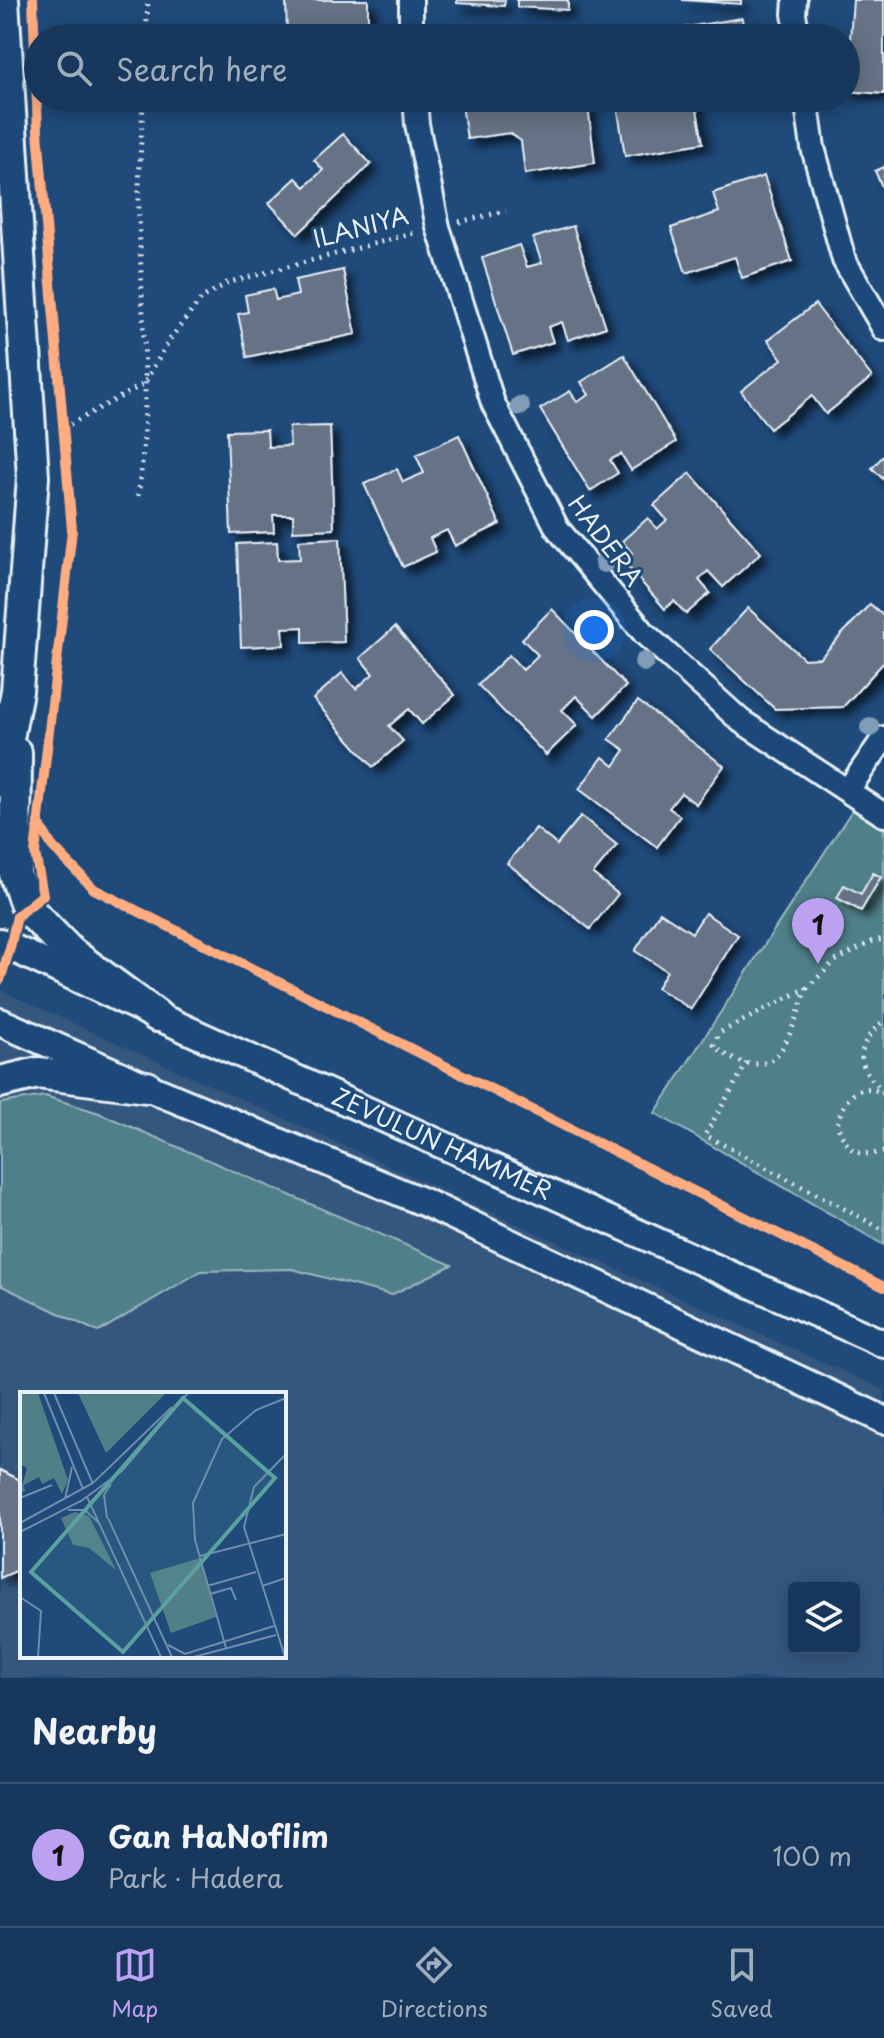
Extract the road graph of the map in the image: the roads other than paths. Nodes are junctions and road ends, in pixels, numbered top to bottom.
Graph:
1 (3, 0) edge
2 (411, 0) edge
3 (795, 0) edge
4 (411, 24) edge
5 (796, 24) edge
6 (416, 112) edge
7 (808, 112) edge
8 (884, 329) edge
9 (17, 691) junction
10 (884, 738) edge
11 (0, 781) edge
12 (848, 790) junction
13 (884, 815) edge
14 (0, 942) edge
15 (157, 1016) junction
16 (0, 1022) edge
17 (0, 1082) edge
18 (147, 1087) junction
19 (884, 1344) edge
20 (884, 1420) edge

1 - 9 main road
2 - 4 street
3 - 5 street
6 - 12 street, HADERA
7 - 8 street
9 - 11 main road
9 - 15 main road
10 - 12 street
12 - 13 street, HADERA
14 - 15 street, ZEVULUN HAMMER
15 - 19 street, ZEVULUN HAMMER
16 - 18 street
17 - 18 main road
18 - 20 street

